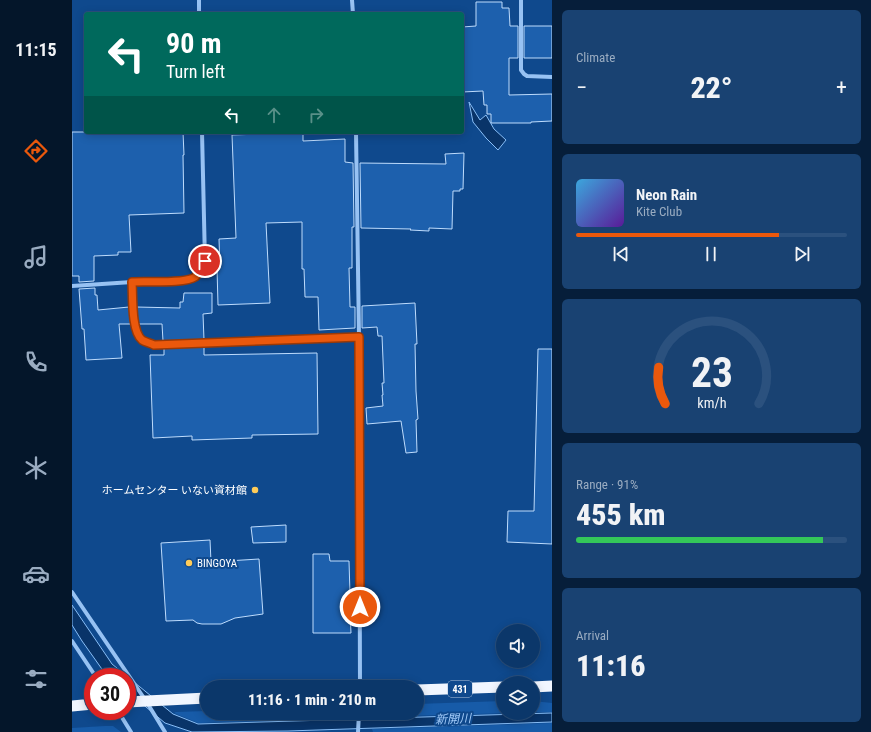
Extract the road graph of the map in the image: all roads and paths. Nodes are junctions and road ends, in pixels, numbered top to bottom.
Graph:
1 (199, 0) edge
2 (352, 0) edge
3 (521, 0) edge
4 (199, 12) edge
5 (353, 12) edge
6 (552, 77) edge
7 (202, 134) edge
8 (356, 134) edge
9 (132, 282) junction
10 (72, 286) edge
11 (359, 337) junction
12 (72, 592) edge
13 (72, 641) edge
14 (90, 668) edge
15 (360, 680) edge
16 (552, 686) edge
17 (496, 687) edge
18 (540, 687) edge
19 (424, 690) edge
20 (200, 698) edge
21 (146, 701) junction
22 (136, 702) edge
23 (84, 705) edge
24 (72, 706) edge
25 (124, 720) edge
26 (359, 720) edge
27 (164, 731) edge
28 (131, 732) edge
29 (358, 732) edge

1 - 4 street
2 - 5 street
3 - 6 street
7 - 9 street
8 - 11 street
9 - 10 street
9 - 11 street
11 - 15 street
12 - 21 street
13 - 14 street
16 - 18 highway
17 - 19 highway, 431
20 - 21 highway
21 - 22 highway
21 - 27 street
23 - 24 highway
25 - 28 street
26 - 29 street

